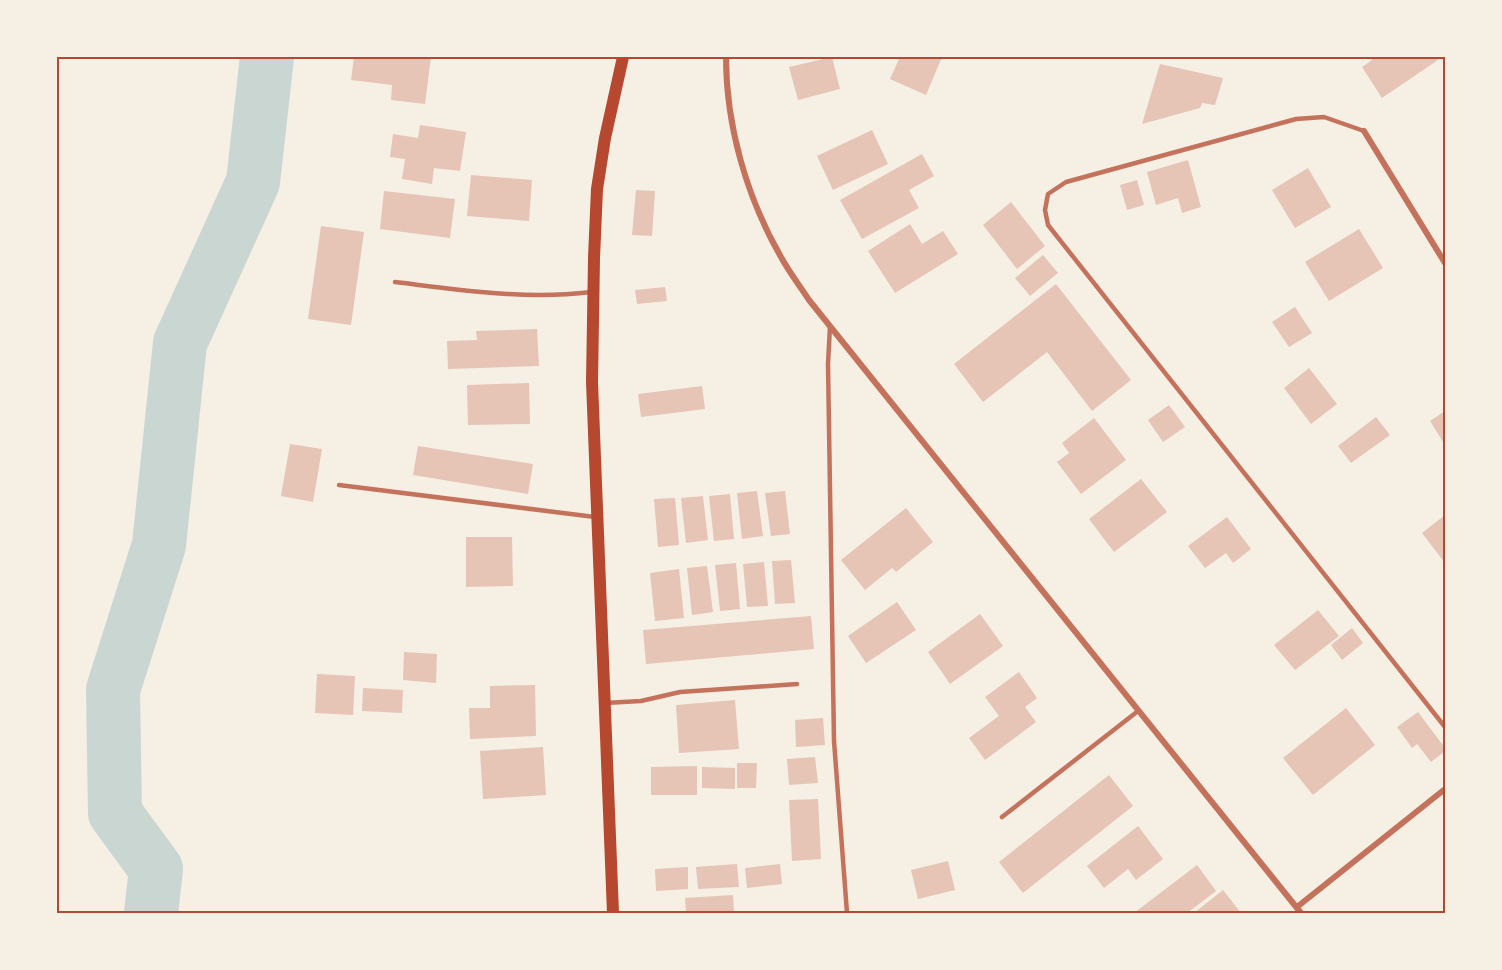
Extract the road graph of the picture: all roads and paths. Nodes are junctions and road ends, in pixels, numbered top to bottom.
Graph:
1 (623, 57) edge
2 (726, 57) edge
3 (1364, 131) joint
4 (1445, 263) edge
5 (395, 282) dead end
6 (594, 292) junction
7 (830, 326) junction
8 (339, 485) dead end
9 (597, 518) junction
10 (797, 684) dead end
11 (605, 703) junction
12 (1138, 711) junction
13 (1445, 726) edge
14 (1445, 789) edge
15 (1002, 817) dead end
16 (1299, 910) edge
17 (613, 913) edge
18 (847, 913) edge

1 - 6 main road
2 - 7 street
3 - 4 street
3 - 13 lane
5 - 6 lane
6 - 9 main road
7 - 12 street
7 - 18 lane
8 - 9 lane
9 - 11 main road
10 - 11 lane
11 - 17 main road
12 - 15 lane
12 - 16 street
14 - 16 street

